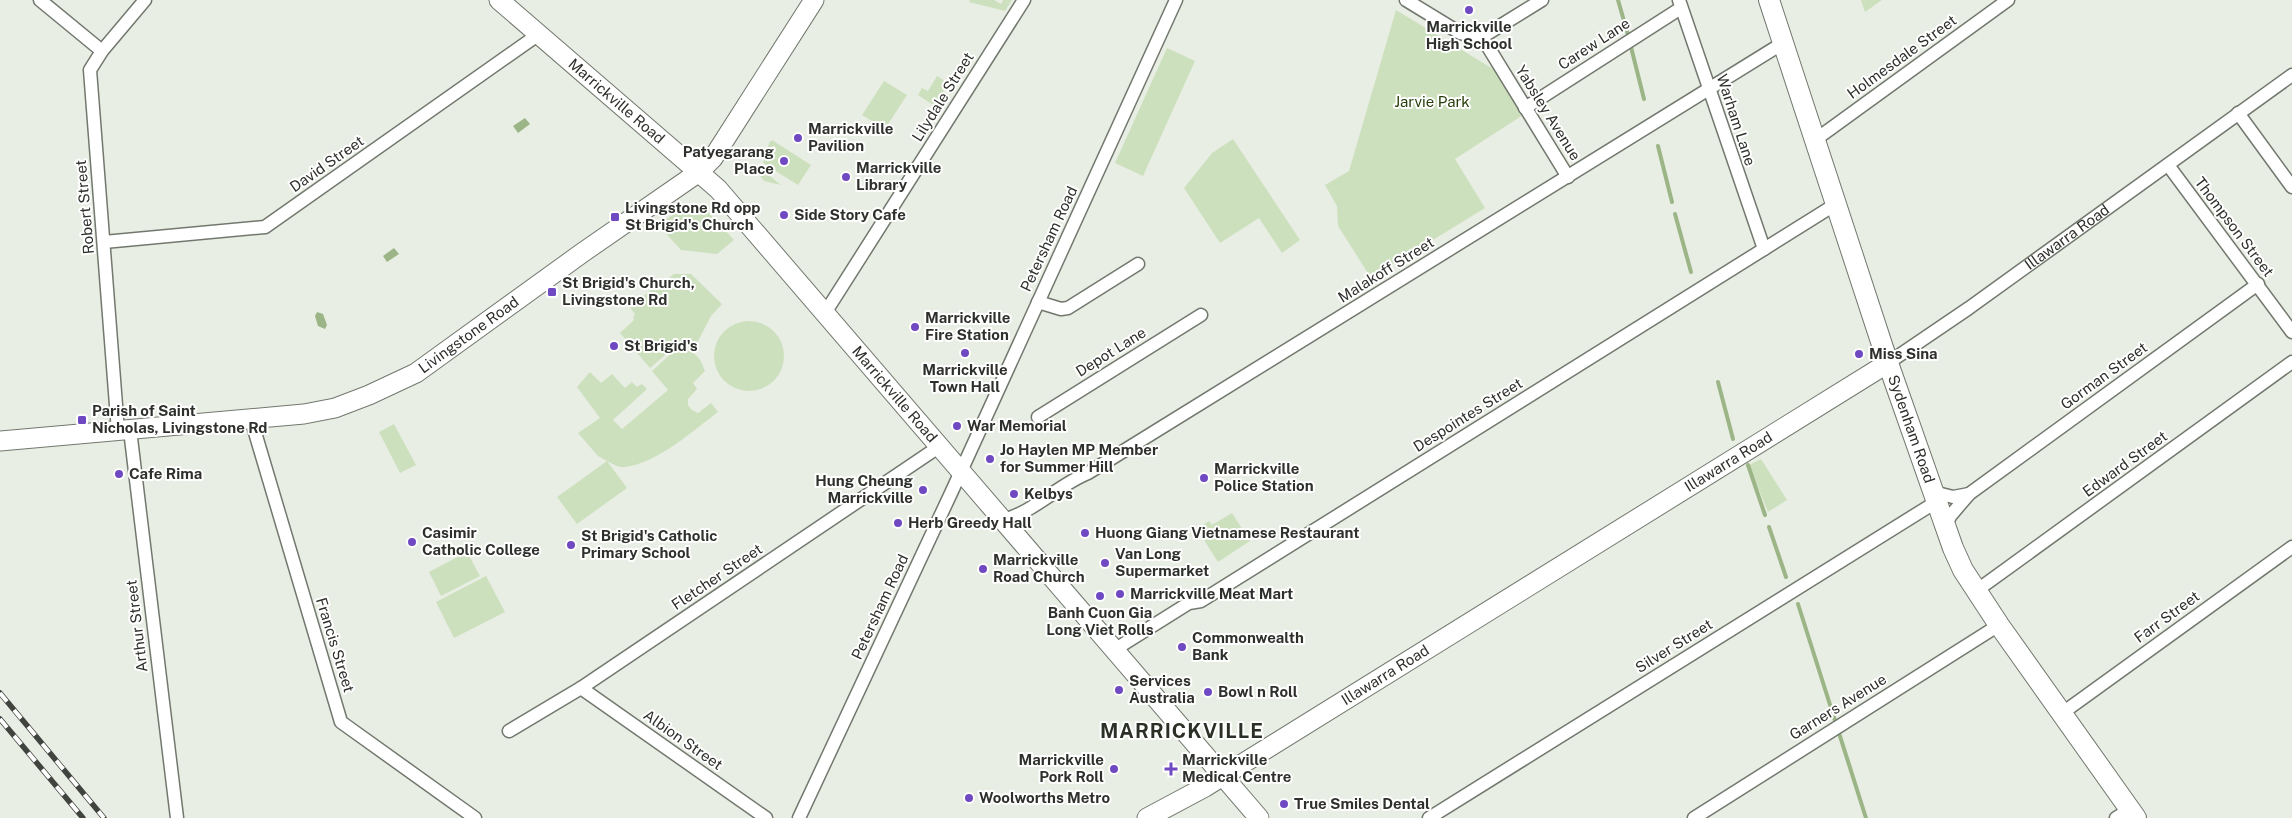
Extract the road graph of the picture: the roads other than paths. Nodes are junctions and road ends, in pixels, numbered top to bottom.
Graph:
1 (40, 0) edge
2 (145, 0) edge
3 (500, 0) edge
4 (814, 0) edge
5 (1024, 0) edge
6 (1176, 0) edge
7 (1406, 0) edge
8 (1542, 0) edge
9 (1769, 0) edge
10 (2008, 0) edge
11 (1680, 4) edge
12 (539, 34) junction
13 (1482, 37) junction
14 (1783, 43) junction
15 (102, 51) junction
16 (2292, 75) edge
17 (1710, 89) junction
18 (1525, 108) junction
19 (2238, 113) junction
20 (1816, 140) junction
21 (2168, 165) junction
22 (699, 172) junction
23 (1568, 177) junction
24 (2292, 187) edge
25 (1836, 204) junction
26 (104, 242) junction
27 (1764, 249) junction
28 (1138, 264) dead end
29 (2258, 284) junction
30 (1038, 302) junction
31 (825, 313) junction
32 (1201, 315) dead end
33 (2292, 332) edge
34 (2292, 362) edge
35 (1888, 363) junction
36 (1038, 417) dead end
37 (251, 419) junction
38 (124, 430) junction
39 (0, 441) edge
40 (940, 446) junction
41 (960, 471) junction
42 (1969, 494) junction
43 (1934, 497) junction
44 (1003, 520) junction
45 (1945, 526) junction
46 (2292, 547) edge
47 (1976, 591) junction
48 (1999, 625) junction
49 (1114, 650) junction
50 (581, 688) junction
51 (2062, 714) junction
52 (509, 732) dead end
53 (1222, 776) junction
54 (2128, 815) edge
55 (177, 818) edge
56 (475, 818) edge
57 (766, 818) edge
58 (799, 818) edge
59 (1147, 818) edge
60 (1259, 818) edge
61 (1429, 818) edge
62 (1694, 818) edge

1 - 15 street
2 - 15 street, Robert Street
3 - 12 street, Marrickville Road
4 - 22 street, Livingstone Road
5 - 31 street, Lilydale Street
6 - 30 street, Petersham Road
7 - 13 street
8 - 13 street
9 - 14 main road, Sydenham Road
10 - 20 street, Holmesdale Street
11 - 17 street, Warham Lane
11 - 18 street, Carew Lane
12 - 22 street, Marrickville Road
12 - 26 street, David Street
13 - 18 street, Yabsley Avenue
14 - 17 street, Malakoff Street
14 - 20 main road, Sydenham Road
15 - 26 street, Robert Street
16 - 19 street, Illawarra Road
17 - 23 street, Malakoff Street
17 - 27 street, Warham Lane
18 - 23 street, Yabsley Avenue
19 - 21 street, Illawarra Road
19 - 24 street
20 - 25 main road, Sydenham Road
21 - 29 street, Thompson Street
21 - 35 street, Illawarra Road
22 - 31 street, Marrickville Road
22 - 37 street, Livingstone Road
23 - 44 street, Malakoff Street
25 - 27 street, Despointes Street
25 - 35 main road, Sydenham Road
26 - 38 street, Robert Street
27 - 49 street, Despointes Street
28 - 30 street
29 - 33 street, Thompson Street
29 - 42 street, Gorman Street
30 - 41 street, Petersham Road
31 - 40 street, Marrickville Road
32 - 36 street, Depot Lane
34 - 47 street, Edward Street
35 - 43 main road, Sydenham Road
35 - 53 street, Illawarra Road
37 - 38 street, Livingstone Road
37 - 56 street, Francis Street
38 - 39 street, Livingstone Road
38 - 55 street, Arthur Street
40 - 41 street, Marrickville Road
40 - 50 street, Fletcher Street
41 - 44 street, Marrickville Road
41 - 58 street, Petersham Road
42 - 43 street
42 - 45 street, Gorman Street
43 - 45 main road, Sydenham Road
43 - 61 street, Silver Street
44 - 49 street, Marrickville Road
45 - 47 main road, Sydenham Road
46 - 51 street, Farr Street
47 - 48 main road, Sydenham Road
48 - 51 main road, Sydenham Road
48 - 62 street, Garners Avenue
49 - 53 street, Marrickville Road
50 - 52 street, Fletcher Street
50 - 57 street, Albion Street
51 - 54 main road, Sydenham Road
53 - 59 street, Illawarra Road
53 - 60 street, Marrickville Road

